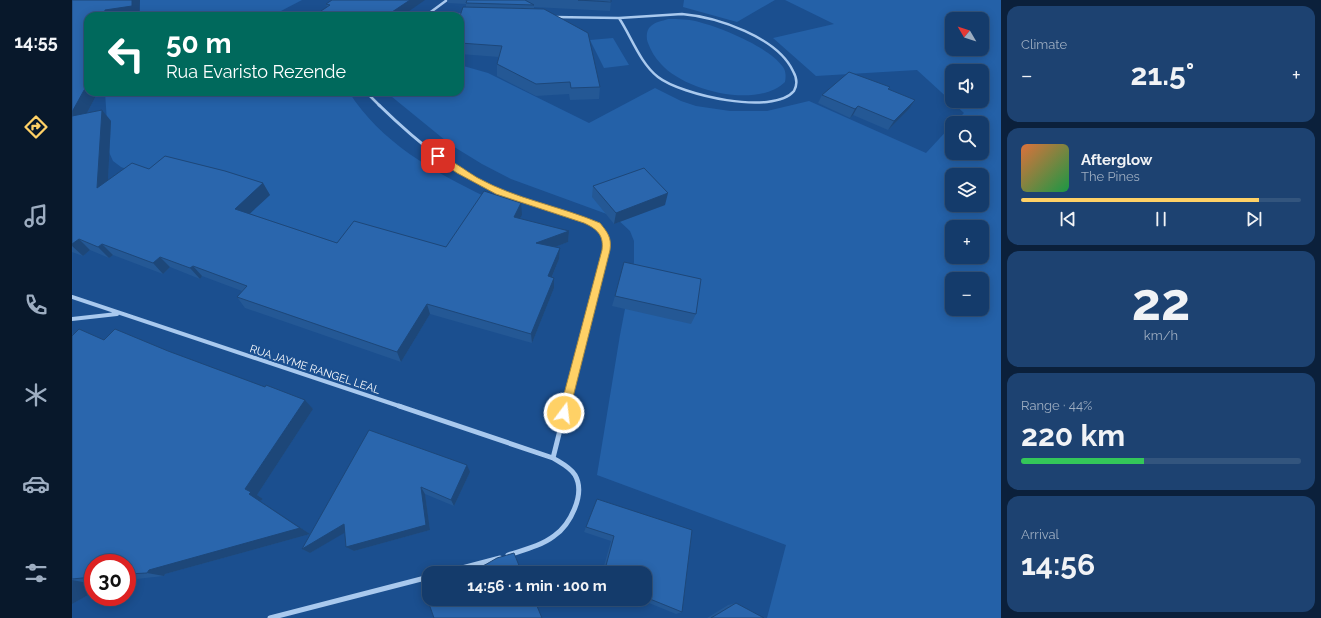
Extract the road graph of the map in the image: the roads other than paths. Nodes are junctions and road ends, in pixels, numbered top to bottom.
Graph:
1 (447, 0) edge
2 (431, 12) edge
3 (464, 16) edge
4 (468, 16) edge
5 (547, 17) edge
6 (619, 18) junction
7 (370, 96) edge
8 (72, 296) edge
9 (119, 314) junction
10 (72, 319) edge
11 (553, 458) junction
12 (469, 566) edge
13 (422, 579) edge
14 (270, 618) edge

1 - 2 street
3 - 4 street
5 - 6 street
6 - 6 street
7 - 11 street
8 - 9 street, RUA JAYME RANGEL LEAL
9 - 10 street
9 - 11 street, RUA JAYME RANGEL LEAL
11 - 12 street, RUA JAYME RANGEL LEAL
13 - 14 street

